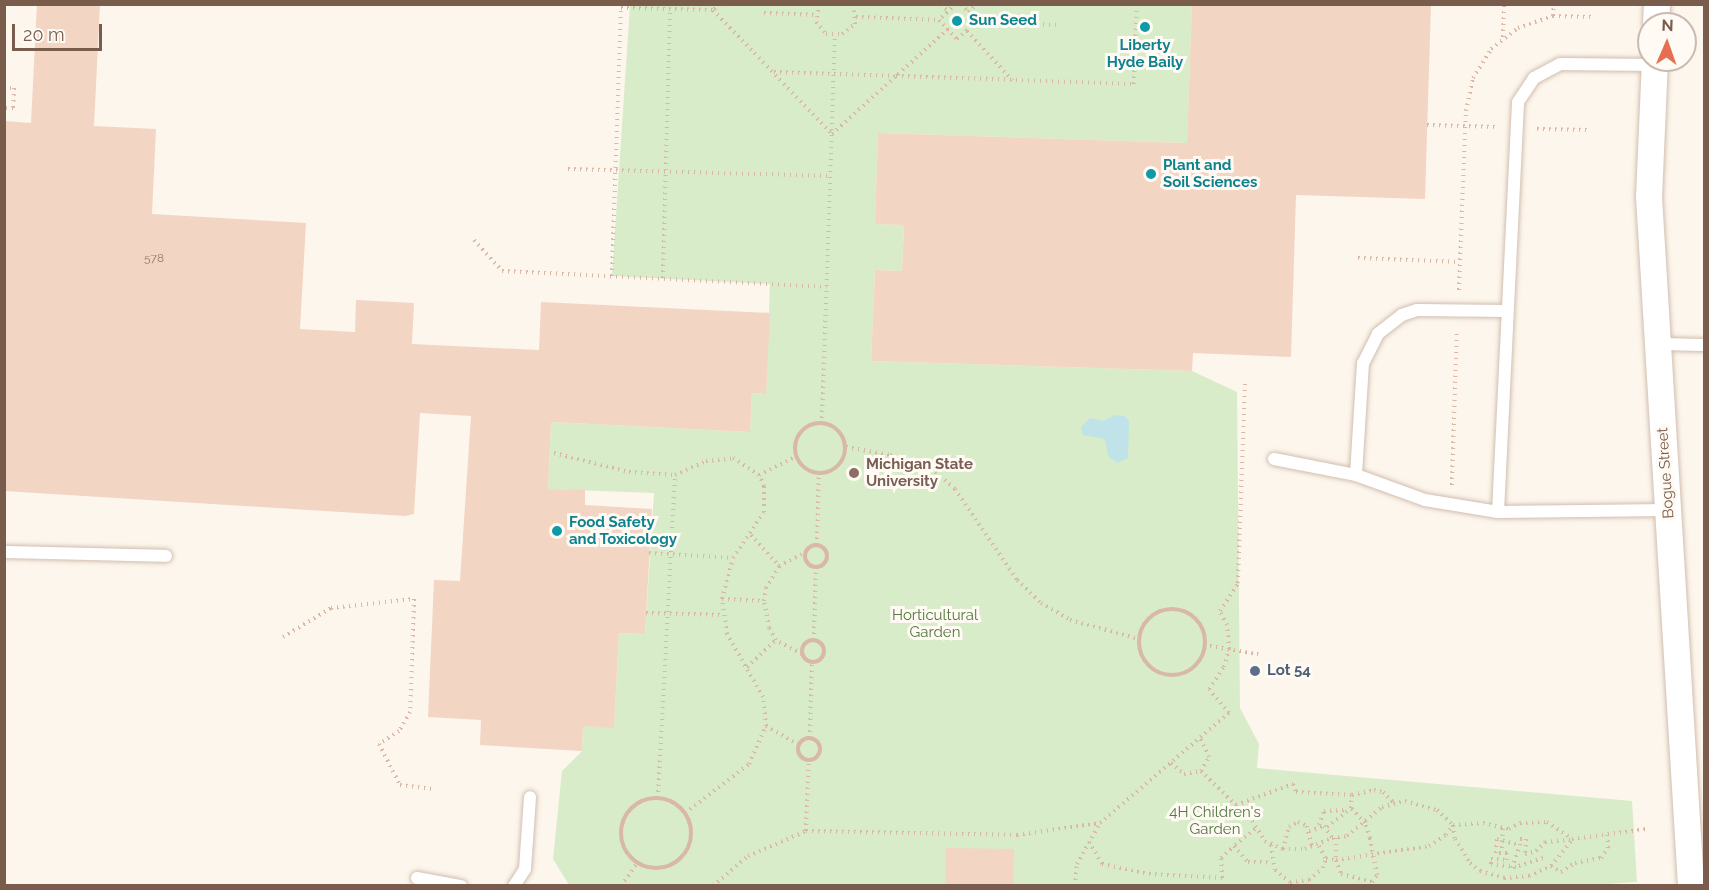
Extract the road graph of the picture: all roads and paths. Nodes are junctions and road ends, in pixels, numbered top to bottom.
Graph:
1 (720, 4) edge
2 (819, 4) edge
3 (853, 4) edge
4 (941, 4) edge
5 (956, 4) edge
6 (961, 4) edge
7 (975, 4) edge
8 (1137, 4) edge
9 (1504, 4) edge
10 (1554, 4) edge
11 (670, 9) junction
12 (714, 10) junction
13 (948, 11) junction
14 (968, 12) junction
15 (764, 13) dead end
16 (816, 15) junction
17 (1553, 15) junction
18 (856, 16) junction
19 (1593, 17) dead end
20 (939, 20) junction
21 (977, 21) junction
22 (1056, 24) dead end
23 (948, 29) junction
24 (966, 31) junction
25 (836, 34) junction
26 (1503, 38) junction
27 (1637, 62) edge
28 (774, 72) junction
29 (1655, 72) edge
30 (834, 74) junction
31 (896, 76) junction
32 (1012, 80) junction
33 (4, 88) edge
34 (4, 108) edge
35 (832, 134) junction
36 (568, 169) dead end
37 (615, 170) junction
38 (666, 172) junction
39 (831, 176) junction
40 (474, 240) dead end
41 (1358, 258) dead end
42 (1460, 262) junction
43 (612, 276) junction
44 (663, 278) junction
45 (827, 286) junction
46 (1458, 309) junction
47 (1507, 311) junction
48 (1660, 344) junction
49 (1704, 345) edge
50 (1245, 379) dead end
51 (822, 424) junction
52 (846, 447) junction
53 (554, 453) dead end
54 (797, 456) junction
55 (1274, 459) dead end
56 (819, 473) junction
57 (675, 475) junction
58 (759, 475) junction
59 (1356, 475) junction
60 (1451, 504) junction
61 (1668, 510) junction
62 (1498, 512) junction
63 (751, 535) junction
64 (817, 545) junction
65 (4, 552) edge
66 (649, 553) dead end
67 (805, 553) junction
68 (671, 554) junction
69 (166, 556) dead end
70 (733, 558) junction
71 (779, 566) junction
72 (816, 568) junction
73 (722, 599) junction
74 (764, 601) junction
75 (646, 612) dead end
76 (668, 613) junction
77 (722, 615) junction
78 (283, 637) dead end
79 (1139, 639) junction
80 (776, 640) junction
81 (814, 640) junction
82 (1204, 645) junction
83 (1229, 649) junction
84 (802, 654) junction
85 (1258, 654) dead end
86 (812, 663) junction
87 (747, 667) junction
88 (766, 726) junction
89 (810, 738) junction
90 (1200, 738) junction
91 (799, 745) junction
92 (809, 760) junction
93 (1171, 763) junction
94 (1201, 771) junction
95 (433, 789) dead end
96 (1352, 795) junction
97 (530, 797) dead end
98 (658, 798) junction
99 (1394, 803) junction
100 (1236, 805) junction
101 (1351, 808) junction
102 (1344, 810) junction
103 (685, 813) junction
104 (1100, 823) junction
105 (1365, 823) junction
106 (1319, 825) junction
107 (1453, 825) junction
108 (1327, 827) junction
109 (1503, 827) junction
110 (1255, 829) junction
111 (1647, 830) dead end
112 (806, 831) junction
113 (1309, 831) junction
114 (1607, 835) junction
115 (1334, 838) junction
116 (1503, 839) junction
117 (1572, 839) junction
118 (1089, 842) junction
119 (1271, 845) junction
120 (1520, 845) junction
121 (1234, 846) junction
122 (1319, 846) junction
123 (1312, 848) junction
124 (1502, 848) dead end
125 (1283, 849) junction
126 (1373, 853) junction
127 (1544, 858) dead end
128 (1326, 859) junction
129 (1336, 860) junction
130 (637, 863) junction
131 (1272, 863) junction
132 (1551, 866) junction
133 (1514, 867) junction
134 (417, 878) dead end
135 (1517, 878) junction
136 (461, 885) edge
137 (514, 885) edge
138 (621, 885) edge
139 (713, 885) edge
140 (1075, 885) edge
141 (1691, 885) edge

1 - 12 path
2 - 16 path
3 - 18 path
4 - 13 path
5 - 13 path
6 - 14 path
7 - 14 path
8 - 32 path
9 - 26 path
10 - 17 path
11 - 12 path
11 - 37 path
11 - 38 path
12 - 28 path
13 - 20 path
14 - 21 path
15 - 16 path
16 - 25 path
17 - 19 path
17 - 26 path
18 - 20 path
18 - 25 path
20 - 23 path
21 - 22 path
21 - 24 path
23 - 24 path
23 - 31 path
24 - 32 path
25 - 30 path
26 - 42 path
27 - 47 lane
28 - 30 path
28 - 35 path
29 - 48 street, Bogue Street
30 - 31 path
30 - 35 path
31 - 32 path
31 - 35 path
33 - 34 path
35 - 39 path
36 - 37 path
37 - 38 path
37 - 43 path
38 - 39 path
38 - 44 path
39 - 45 path
40 - 43 path
41 - 42 path
42 - 46 path
43 - 44 path
44 - 45 path
45 - 51 path
46 - 47 lane
46 - 59 lane
46 - 60 path
47 - 62 lane
48 - 49 lane
48 - 61 street, Bogue Street
50 - 83 path
51 - 52 path
51 - 54 path
52 - 56 path
52 - 79 path
53 - 57 path
54 - 56 path
54 - 58 path
55 - 59 lane
56 - 64 path
57 - 58 path
57 - 68 path
58 - 63 path
59 - 60 lane
60 - 62 lane
61 - 62 lane
61 - 141 street, Bogue Street
63 - 70 path
63 - 71 path
64 - 67 path
64 - 72 path
65 - 69 lane
66 - 68 path
67 - 71 path
67 - 72 path
68 - 70 path
68 - 76 path
70 - 73 path
71 - 74 path
72 - 81 path
73 - 74 path
73 - 77 path
74 - 80 path
75 - 76 path
76 - 77 path
76 - 98 path
77 - 87 path
78 - 95 path
79 - 82 path
79 - 82 path
80 - 84 path
80 - 87 path
81 - 84 path
81 - 86 path
82 - 83 path
83 - 85 path
83 - 90 path
84 - 86 path
86 - 89 path
87 - 88 path
88 - 91 path
88 - 103 path
89 - 91 path
89 - 92 path
90 - 93 path
90 - 94 path
91 - 92 path
92 - 112 path
93 - 94 path
93 - 104 path
94 - 100 path
96 - 99 path
96 - 100 path
96 - 101 path
97 - 137 lane
98 - 103 path
98 - 130 path
99 - 105 path
99 - 107 path
100 - 110 path
101 - 102 path
101 - 105 path
102 - 106 path
102 - 108 path
103 - 130 path
104 - 112 path
104 - 118 path
105 - 115 path
105 - 126 path
106 - 108 path
106 - 113 path
107 - 109 path
107 - 126 path
107 - 135 path
108 - 115 path
109 - 116 path
109 - 117 path
110 - 119 path
110 - 121 path
111 - 114 path
112 - 139 path
113 - 123 path
113 - 125 path
114 - 117 path
114 - 132 path
115 - 122 path
115 - 129 path
116 - 120 path
116 - 124 path
116 - 133 path
117 - 120 path
117 - 132 path
118 - 121 path
118 - 140 path
119 - 125 path
119 - 131 path
120 - 133 path
121 - 131 path
122 - 123 path
122 - 128 path
123 - 125 path
126 - 129 path
126 - 129 path
127 - 133 path
128 - 129 path
128 - 131 path
130 - 138 path
132 - 135 path
133 - 135 path
134 - 136 lane

